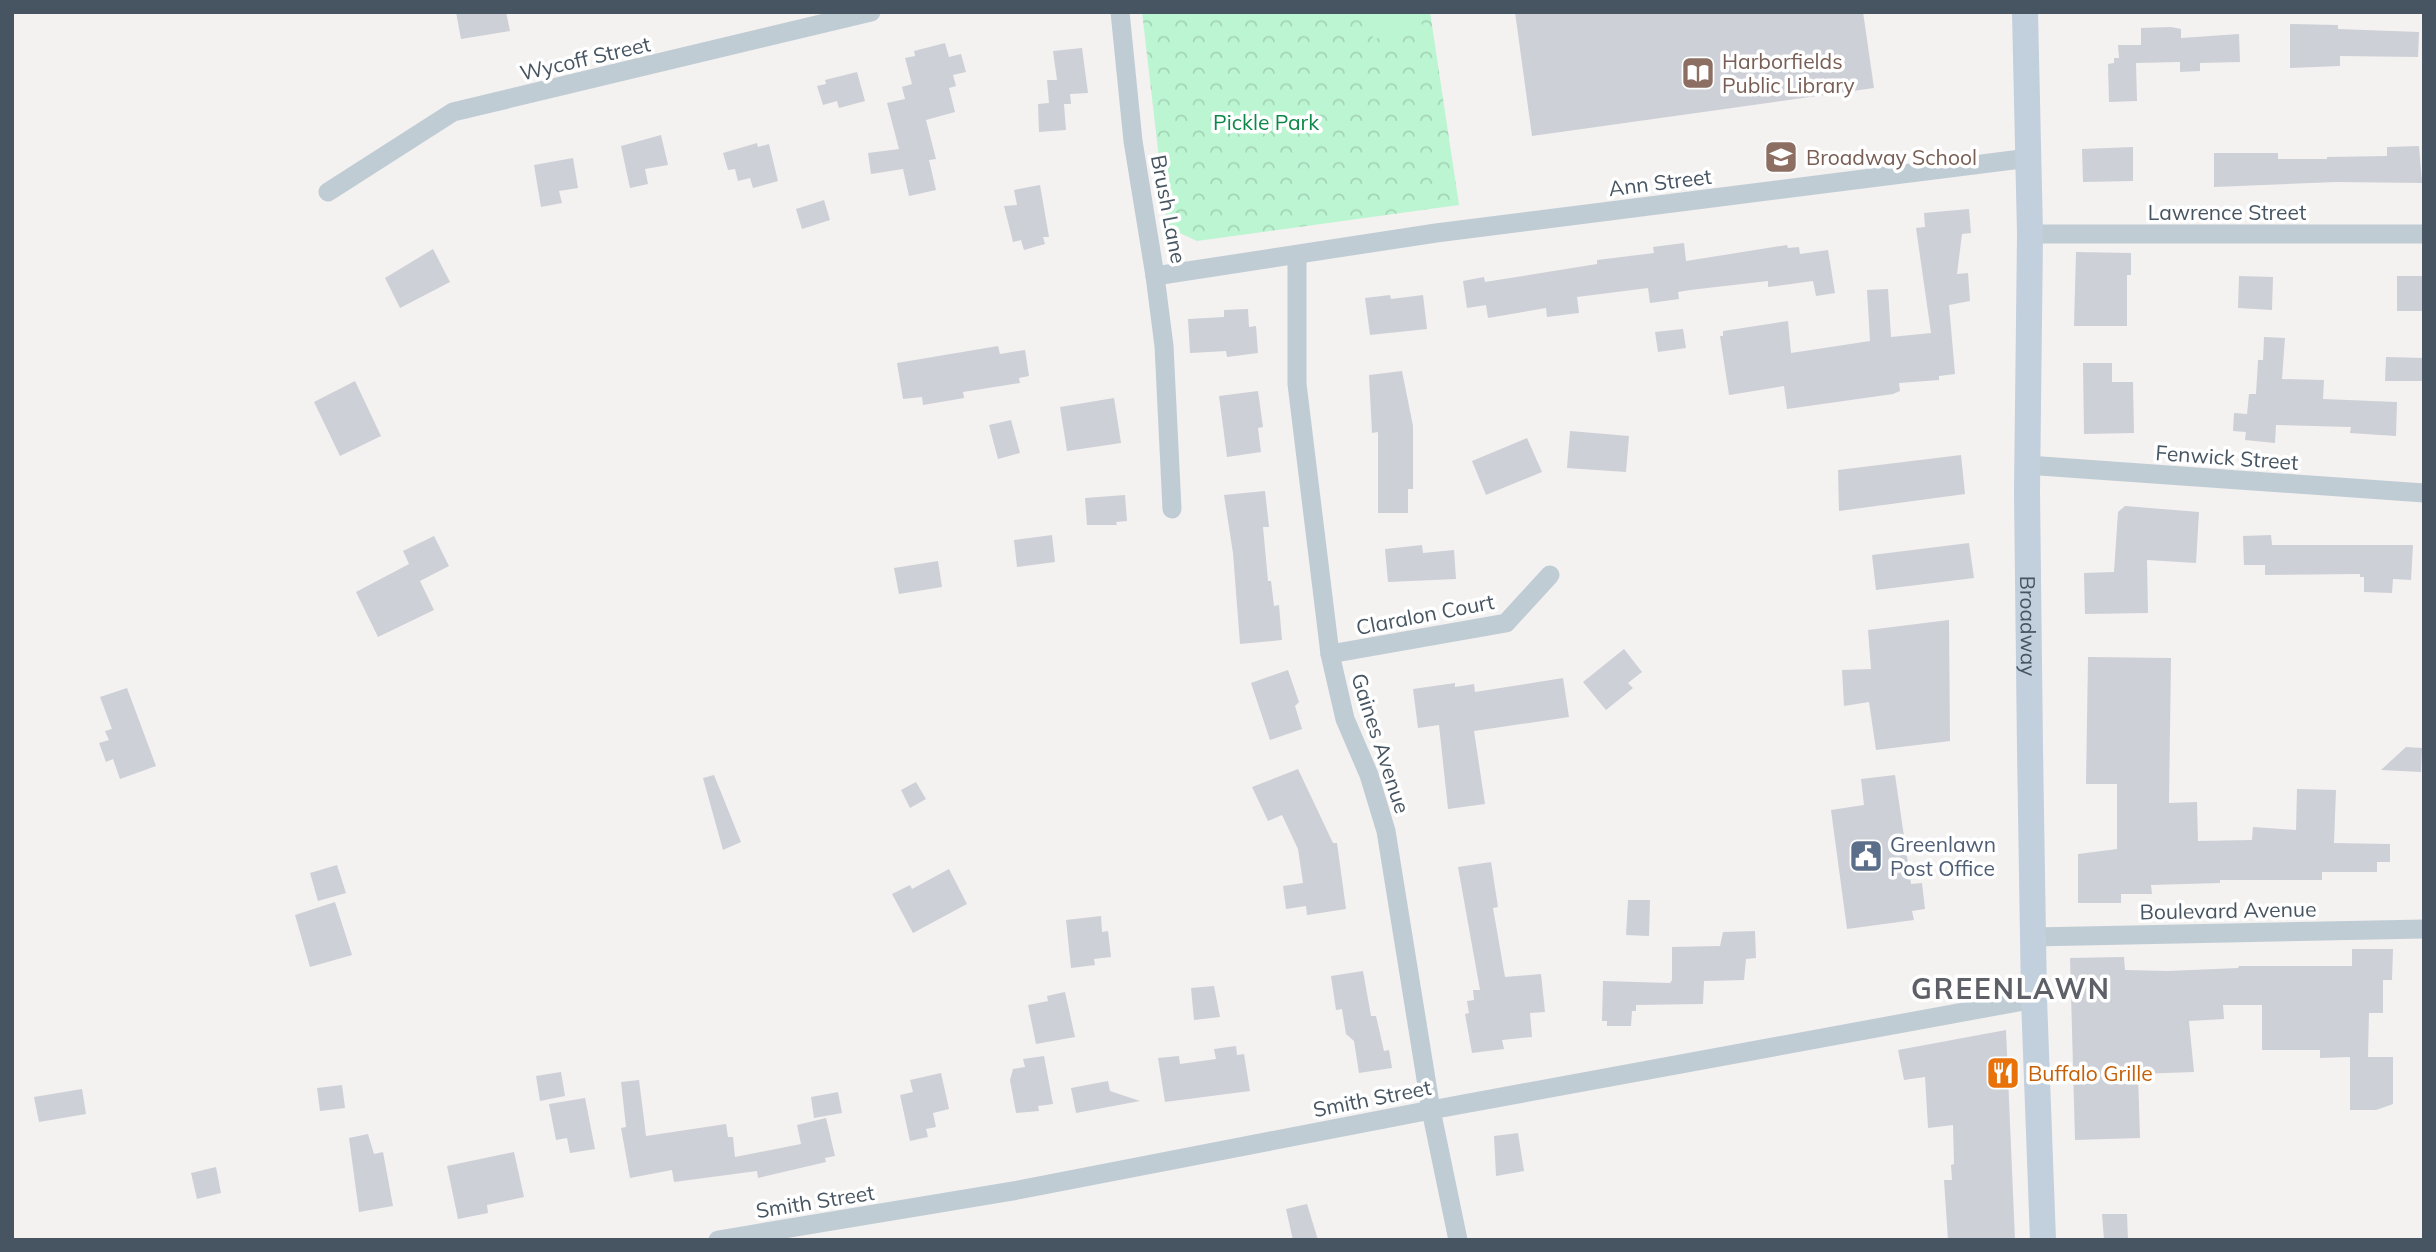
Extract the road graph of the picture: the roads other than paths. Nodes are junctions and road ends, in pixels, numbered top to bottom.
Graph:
1 (871, 12) edge
2 (1120, 12) edge
3 (2025, 12) edge
4 (2029, 158) junction
5 (328, 192) dead end
6 (2030, 234) junction
7 (2424, 234) edge
8 (1297, 256) junction
9 (1155, 276) junction
10 (2027, 466) junction
11 (2424, 493) edge
12 (1172, 509) dead end
13 (1550, 575) dead end
14 (1330, 654) junction
15 (2424, 929) edge
16 (2033, 937) junction
17 (2034, 999) junction
18 (1431, 1110) junction
19 (718, 1240) edge
20 (1458, 1240) edge
21 (2043, 1240) edge

1 - 5 street, Wycoff Street
2 - 9 street, Brush Lane
3 - 4 main road, Broadway
4 - 6 main road, Broadway
4 - 8 street, Ann Street
6 - 7 street, Lawrence Street
6 - 10 main road, Broadway
8 - 9 street, Brush Lane
8 - 14 street, Gaines Avenue
9 - 12 street
10 - 11 street, Fenwick Street
10 - 16 main road, Broadway
13 - 14 street, Claralon Court
14 - 18 street, Gaines Avenue
15 - 16 street, Boulevard Avenue
16 - 17 main road, Broadway
17 - 18 street, Smith Street
17 - 21 main road, Broadway
18 - 19 street, Smith Street
18 - 20 street, Gaines Avenue

